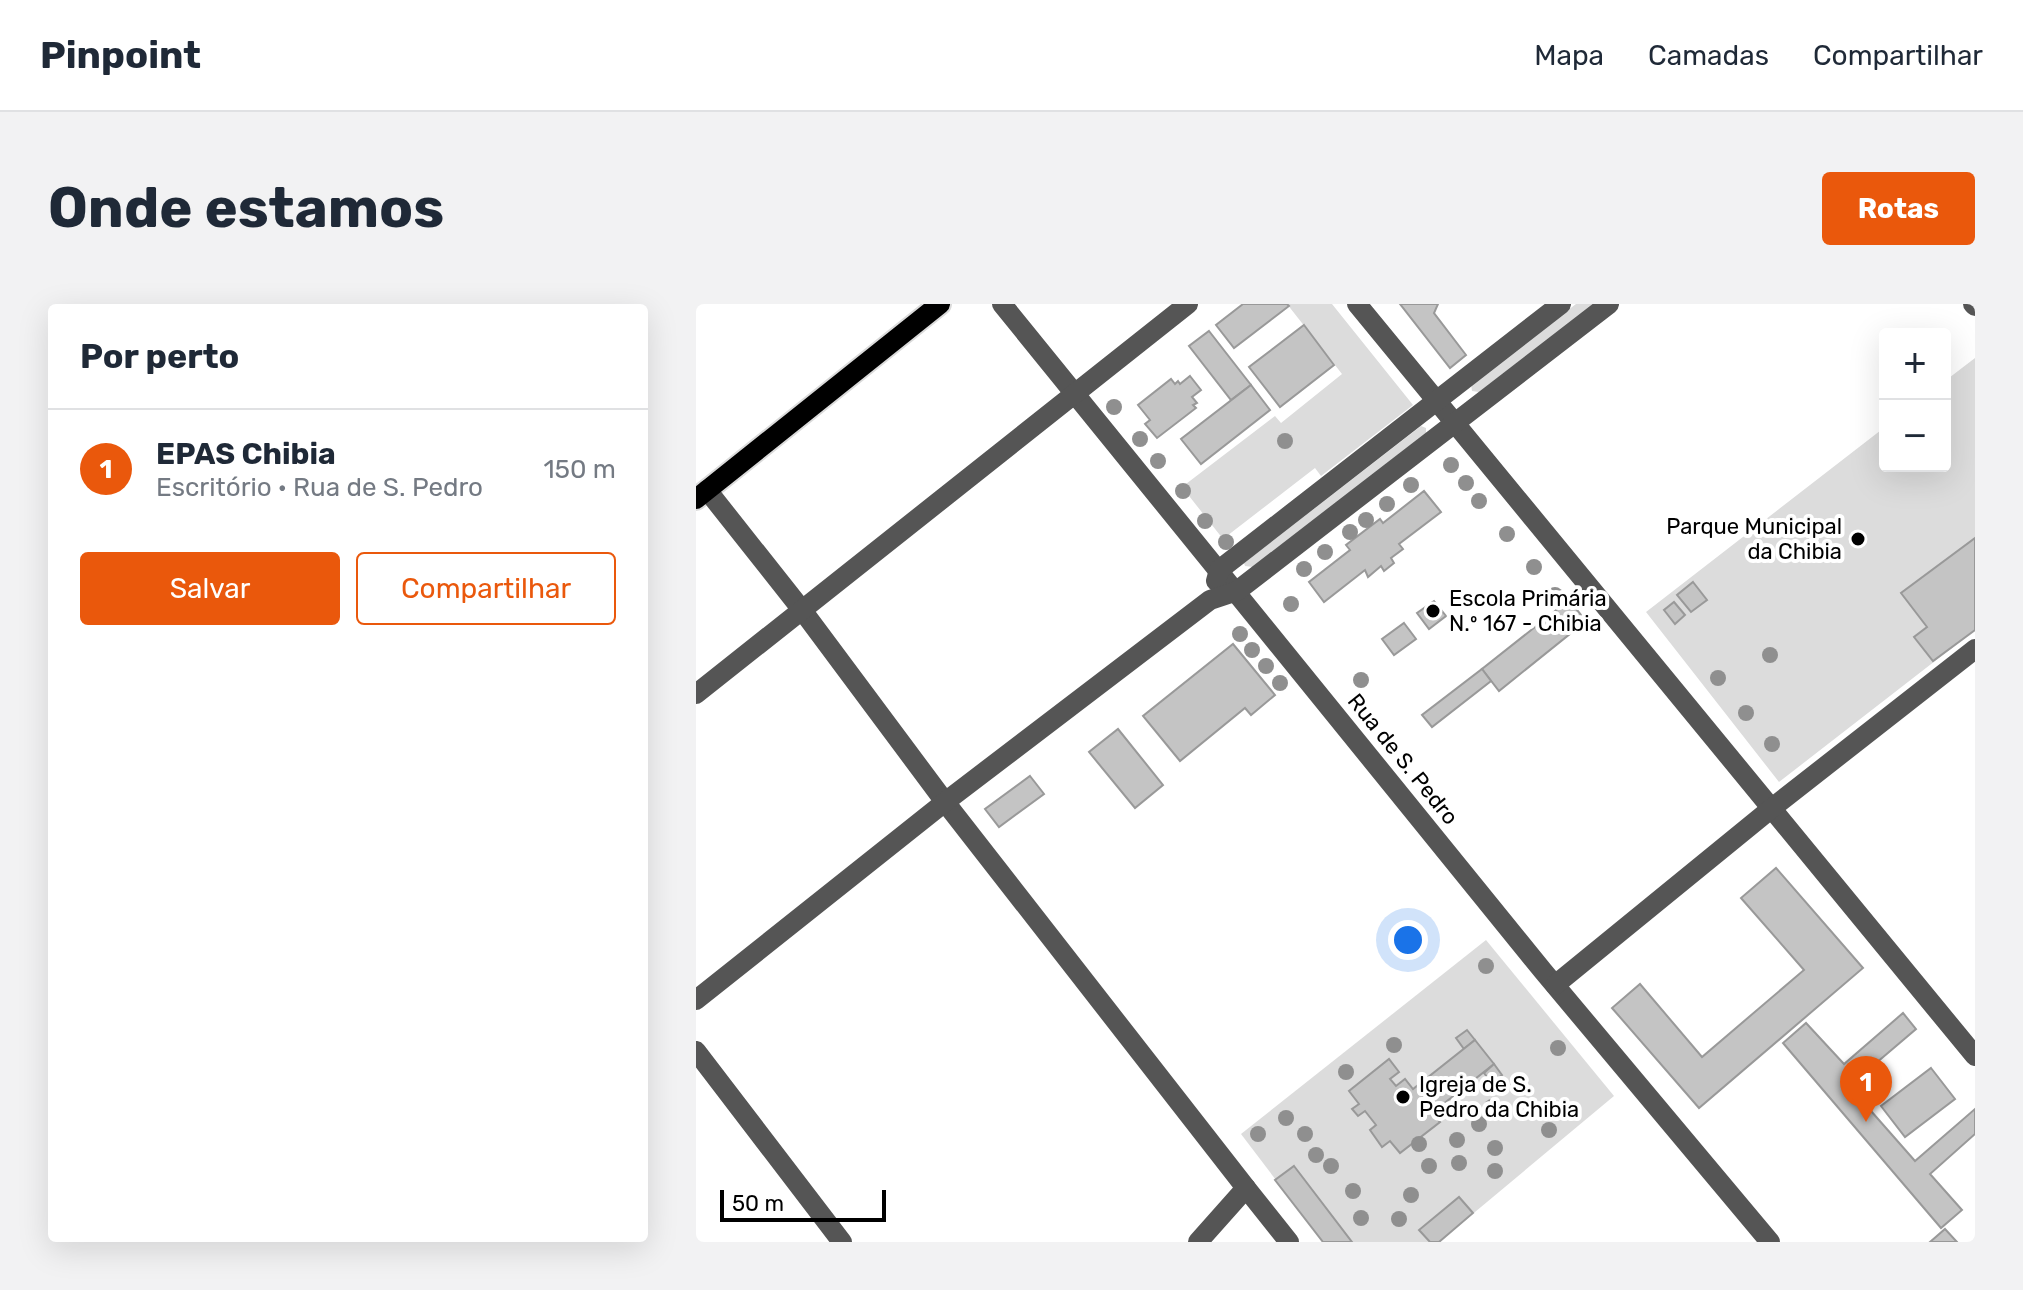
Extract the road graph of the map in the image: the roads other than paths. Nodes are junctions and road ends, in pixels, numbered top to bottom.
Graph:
1 (940, 304) edge
2 (1002, 304) edge
3 (1188, 304) edge
4 (1357, 304) edge
5 (1561, 304) edge
6 (1609, 304) edge
7 (1074, 394) junction
8 (1435, 401) junction
9 (1454, 424) junction
10 (702, 494) edge
11 (1219, 570) junction
12 (1237, 591) junction
13 (1210, 600) junction
14 (802, 610) junction
15 (1975, 649) edge
16 (696, 694) edge
17 (945, 802) junction
18 (1772, 808) junction
19 (1555, 985) junction
20 (696, 1000) edge
21 (696, 1051) edge
22 (1975, 1056) edge
23 (1246, 1188) junction
24 (842, 1242) edge
25 (1198, 1242) edge
26 (1289, 1242) edge
27 (1770, 1242) edge

1 - 10 main road
2 - 7 street, Rua de S. Pedro
3 - 7 street
4 - 8 street
5 - 8 street
6 - 9 street
7 - 11 street, Rua de S. Pedro
7 - 14 street
8 - 9 street
8 - 11 street
9 - 12 street
9 - 18 street
10 - 14 street
11 - 12 street, Rua de S. Pedro
11 - 13 street
12 - 13 street
12 - 19 street, Rua de S. Pedro
13 - 17 street
14 - 16 street
14 - 17 street
15 - 18 street
17 - 20 street
17 - 23 street
18 - 19 street
18 - 22 street
19 - 27 street, Rua de S. Pedro
21 - 24 street
23 - 25 street
23 - 26 street

